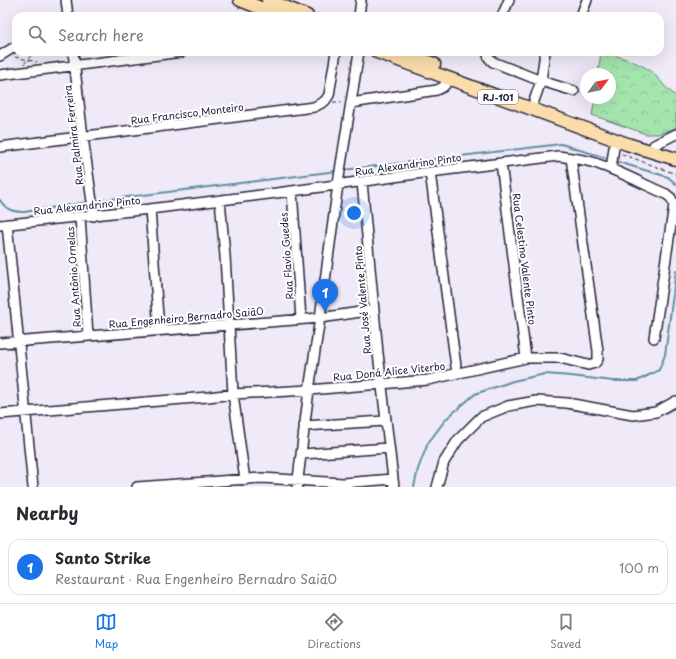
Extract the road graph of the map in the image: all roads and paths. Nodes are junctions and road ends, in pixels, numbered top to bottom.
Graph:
1 (66, 0) edge
2 (240, 0) edge
3 (268, 0) edge
4 (361, 0) edge
5 (509, 0) edge
6 (587, 0) edge
7 (68, 12) edge
8 (271, 12) edge
9 (297, 12) edge
10 (360, 12) edge
11 (504, 12) edge
12 (582, 12) edge
13 (12, 49) edge
14 (2, 55) edge
15 (31, 56) edge
16 (75, 56) edge
17 (142, 56) edge
18 (335, 56) edge
19 (358, 56) edge
20 (388, 56) edge
21 (413, 56) edge
22 (488, 56) edge
23 (544, 56) edge
24 (28, 60) junction
25 (40, 63) dead end
26 (76, 66) junction
27 (18, 73) junction
28 (0, 75) edge
29 (450, 79) junction
30 (541, 81) junction
31 (574, 91) dead end
32 (326, 101) junction
33 (534, 101) junction
34 (351, 103) junction
35 (676, 134) edge
36 (83, 137) junction
37 (654, 145) junction
38 (614, 146) junction
39 (0, 147) edge
40 (676, 151) edge
41 (571, 158) junction
42 (676, 159) edge
43 (501, 164) junction
44 (611, 169) junction
45 (430, 172) junction
46 (676, 174) edge
47 (338, 181) junction
48 (362, 182) junction
49 (292, 191) junction
50 (220, 200) junction
51 (150, 209) junction
52 (94, 216) junction
53 (80, 217) junction
54 (4, 225) edge
55 (374, 310) junction
56 (320, 318) junction
57 (301, 319) junction
58 (229, 326) junction
59 (159, 330) junction
60 (88, 336) junction
61 (654, 338) dead end
62 (19, 341) junction
63 (0, 343) edge
64 (526, 358) junction
65 (457, 374) junction
66 (381, 384) junction
67 (309, 390) junction
68 (233, 394) junction
69 (676, 401) edge
70 (26, 412) junction
71 (0, 414) edge
72 (385, 421) junction
73 (304, 426) junction
74 (388, 448) junction
75 (302, 454) junction
76 (245, 480) junction
77 (297, 483) edge
78 (393, 483) edge
79 (33, 487) edge
80 (137, 487) edge
81 (437, 487) edge

1 - 7 street
2 - 8 main road
3 - 9 main road
4 - 10 street
5 - 11 street
6 - 12 street
13 - 14 street
14 - 24 path
15 - 24 path
16 - 26 street, Rua Palmira Ferreira
17 - 26 street
18 - 32 street
19 - 34 street
20 - 29 main road, RJ-101
21 - 33 main road, RJ-101
22 - 30 street
23 - 30 street
24 - 25 path
24 - 27 path
26 - 27 street
26 - 36 street, Rua Palmira Ferreira
27 - 28 street
29 - 34 street
29 - 38 main road, RJ-101
30 - 31 street
30 - 33 street
32 - 34 path
32 - 36 street, Rua Francisco Monteiro
33 - 37 main road, RJ-101
34 - 47 street
35 - 37 street
36 - 39 street, Rua Francisco Monteiro
36 - 52 street, Rua Palmira Ferreira
37 - 40 main road, RJ-101
38 - 42 main road, RJ-101
38 - 44 street
38 - 46 path
41 - 43 street, Rua Alexandrino Pinto
41 - 44 street, Rua Alexandrino Pinto
41 - 64 street, Rua Doná Alice Viterbo
43 - 45 street, Rua Alexandrino Pinto
43 - 64 street, Rua Celestino Valente Pinto
44 - 61 street, Rua Alexandrino Pinto
45 - 48 street, Rua Alexandrino Pinto
45 - 65 street
47 - 48 street, Rua Alexandrino Pinto
47 - 49 street, Rua Alexandrino Pinto
47 - 56 street
48 - 55 street, Rua José Valente Pinto
49 - 50 street, Rua Alexandrino Pinto
49 - 57 street, Rua Flavio Guedes
50 - 51 street, Rua Alexandrino Pinto
50 - 58 street
51 - 52 street, Rua Alexandrino Pinto
51 - 59 street
52 - 53 street, Rua Alexandrino Pinto
53 - 54 street, Rua Alexandrino Pinto
53 - 60 street, Rua Antônio Ornelas
54 - 62 street
55 - 56 street, Rua Engenheiro Bernadro Saiā0
55 - 66 street, Rua José Valente Pinto
56 - 57 street, Rua Engenheiro Bernadro Saiā0
56 - 67 street
57 - 58 street, Rua Engenheiro Bernadro Saiā0
58 - 59 street, Rua Engenheiro Bernadro Saiā0
58 - 68 street
59 - 60 street, Rua Engenheiro Bernadro Saiā0
60 - 62 street, Rua Engenheiro Bernadro Saiā0
62 - 63 street, Rua Engenheiro Bernadro Saiā0
62 - 70 street
64 - 65 street, Rua Doná Alice Viterbo
65 - 66 street, Rua Doná Alice Viterbo
66 - 67 street, Rua Doná Alice Viterbo
66 - 72 street, Rua José Valente Pinto
67 - 68 street, Rua Doná Alice Viterbo
67 - 73 street
68 - 70 street, Rua Doná Alice Viterbo
68 - 76 street
69 - 81 street
70 - 71 street, Rua Doná Alice Viterbo
70 - 79 street
72 - 73 street
72 - 74 street, Rua José Valente Pinto
73 - 75 street
74 - 75 street
74 - 78 street, Rua José Valente Pinto
75 - 77 street
76 - 77 street
76 - 80 street
77 - 78 street

